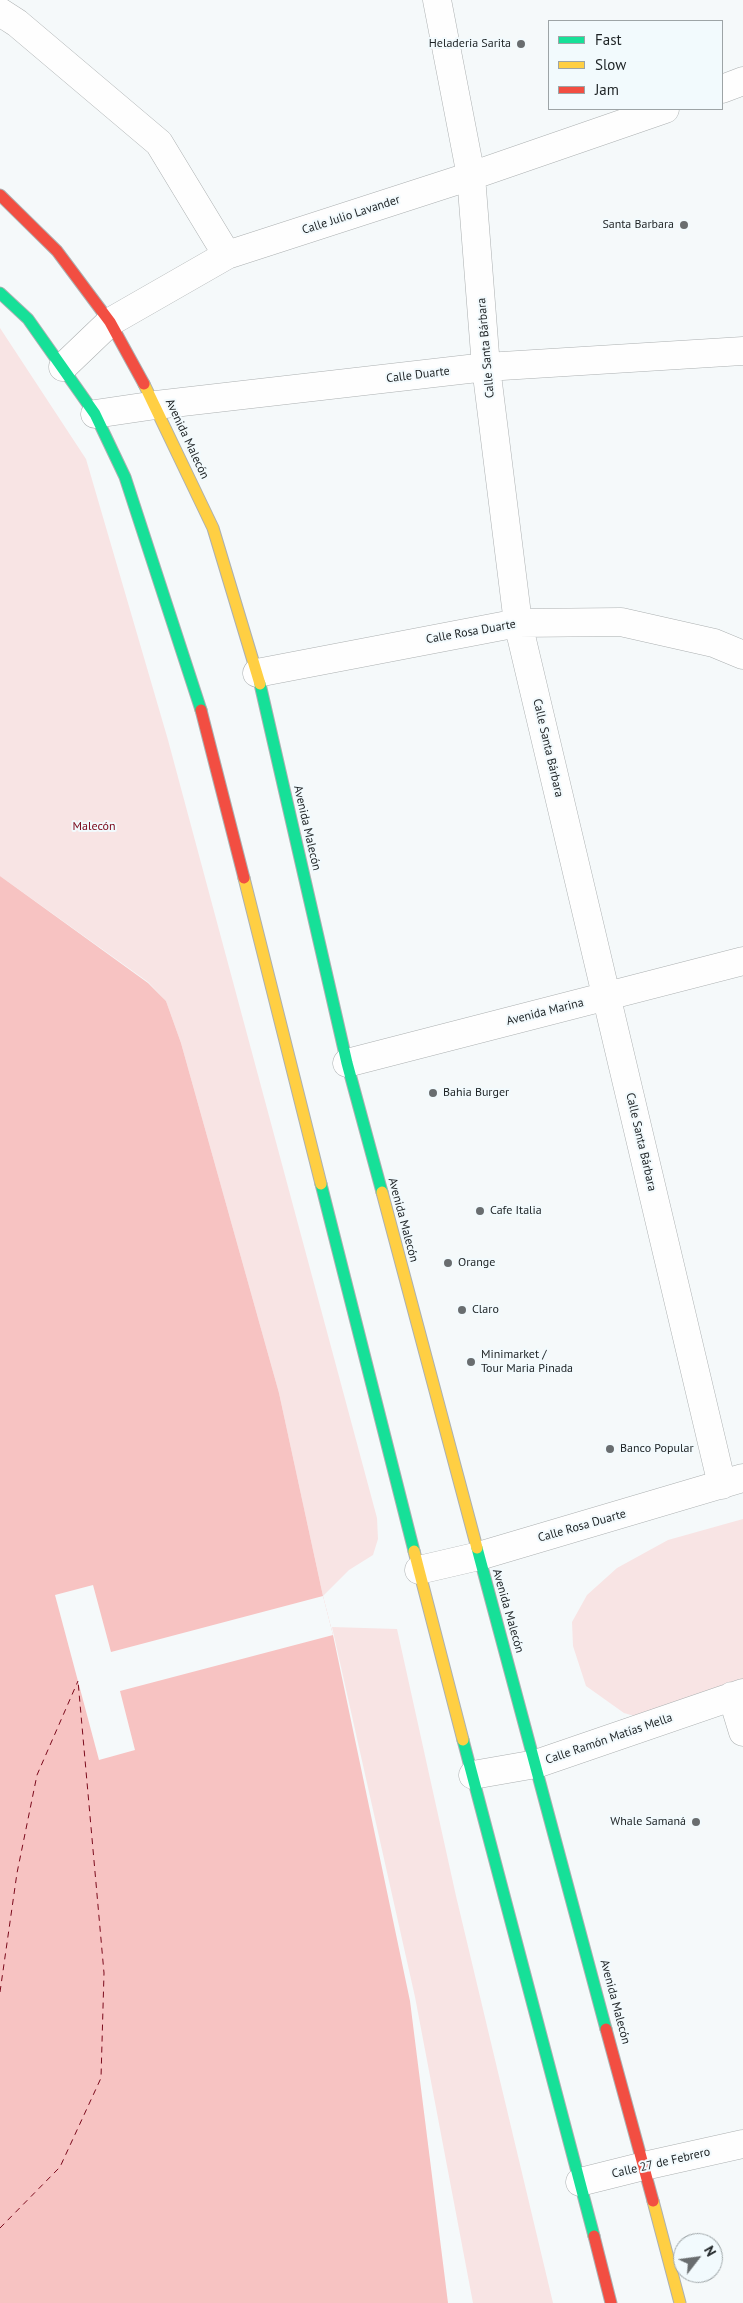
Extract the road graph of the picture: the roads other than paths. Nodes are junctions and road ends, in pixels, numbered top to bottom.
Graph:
1 (437, 0) edge
2 (0, 12) edge
3 (743, 81) edge
4 (723, 89) edge
5 (662, 110) edge
6 (471, 176) junction
7 (0, 195) edge
8 (227, 254) junction
9 (0, 293) edge
10 (110, 322) junction
11 (743, 351) edge
12 (63, 367) junction
13 (486, 367) junction
14 (156, 405) junction
15 (94, 414) junction
16 (518, 623) junction
17 (743, 656) edge
18 (257, 672) junction
19 (743, 960) edge
20 (606, 996) junction
21 (347, 1063) junction
22 (733, 1481) edge
23 (478, 1556) junction
24 (419, 1570) junction
25 (737, 1694) edge
26 (743, 1732) edge
27 (536, 1764) junction
28 (473, 1775) junction
29 (743, 2144) edge
30 (644, 2166) junction
31 (580, 2182) junction
32 (611, 2303) edge
33 (680, 2303) edge

1 - 6 street, Calle Santa Bárbara
2 - 8 street
3 - 4 street
5 - 6 street, Calle Julio Lavander
6 - 8 street, Calle Julio Lavander
6 - 13 street, Calle Santa Bárbara
7 - 10 main road, Avenida Malecón
8 - 10 street, Calle Julio Lavander
9 - 12 main road
10 - 12 street, Calle Julio Lavander
10 - 14 main road, Avenida Malecón
11 - 13 street, Calle Duarte
12 - 15 main road
13 - 14 street, Calle Duarte
13 - 16 street, Calle Santa Bárbara
14 - 15 street, Calle Duarte
14 - 18 main road, Avenida Malecón
15 - 24 main road
16 - 17 street, Calle Rosa Duarte
16 - 18 street, Calle Rosa Duarte
16 - 20 street, Calle Santa Bárbara
18 - 21 main road, Avenida Malecón
19 - 20 street, Avenida Marina
20 - 21 street, Avenida Marina
20 - 22 street, Calle Santa Bárbara
21 - 23 main road, Avenida Malecón
22 - 23 street, Calle Rosa Duarte
23 - 24 street, Calle Rosa Duarte
23 - 27 main road, Avenida Malecón
24 - 28 main road
25 - 26 street
25 - 27 street, Calle Ramón Matías Mella
27 - 28 street, Calle Ramón Matías Mella
27 - 30 main road, Avenida Malecón
28 - 31 main road
29 - 30 street, Calle 27 de Febrero
30 - 31 street, Calle 27 de Febrero
30 - 33 main road, Avenida Malecón
31 - 32 main road

